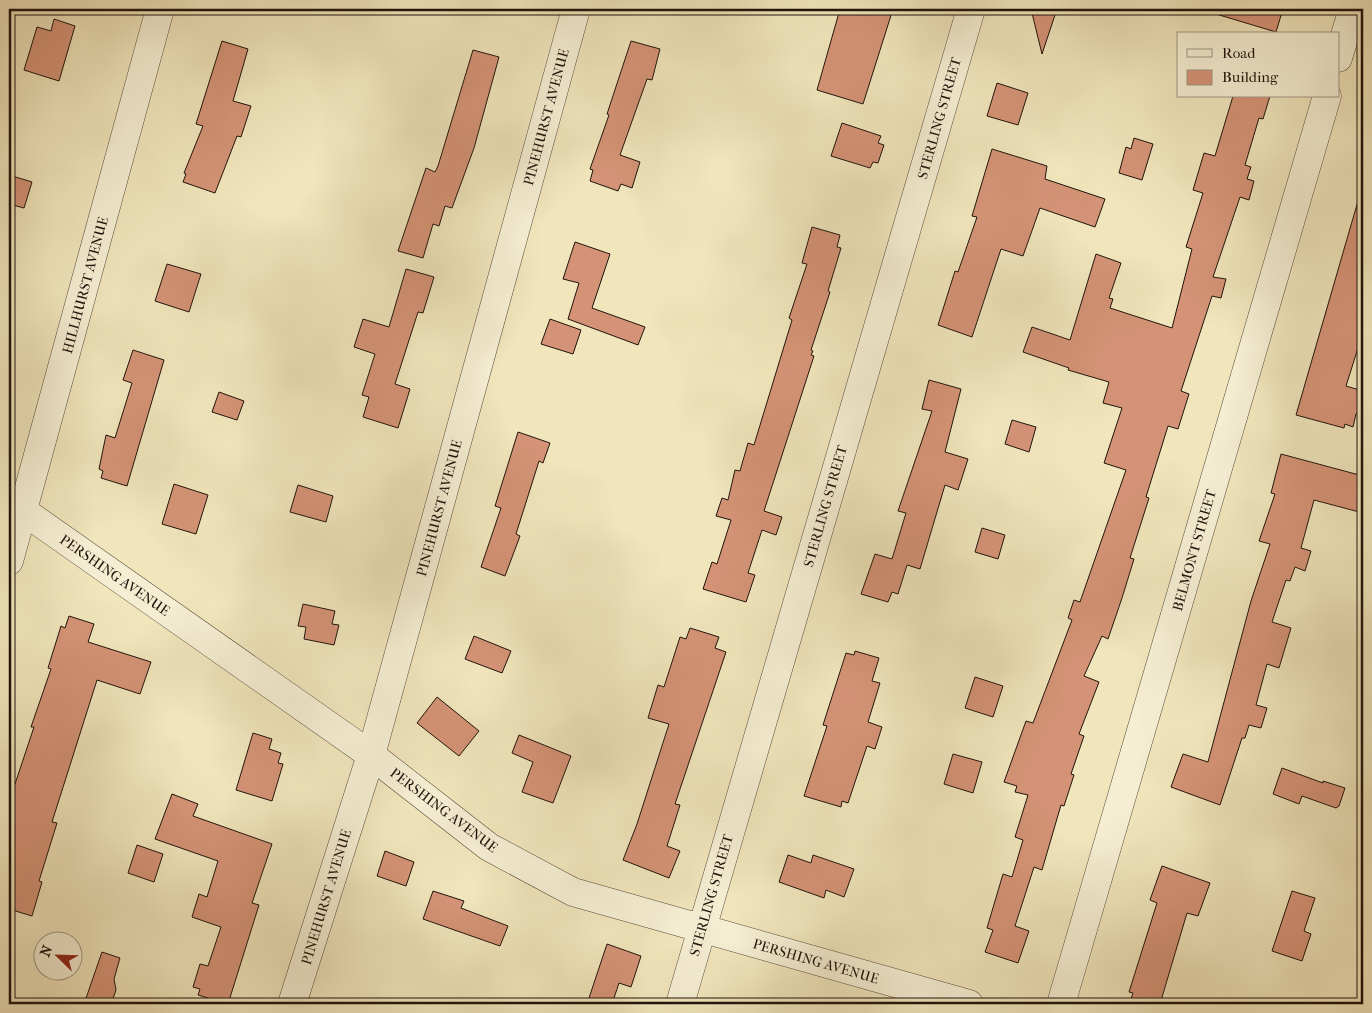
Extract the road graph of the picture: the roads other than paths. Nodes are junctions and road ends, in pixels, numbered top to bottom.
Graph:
1 (160, 9) edge
2 (576, 9) edge
3 (971, 9) edge
4 (1353, 9) edge
5 (1340, 51) edge
6 (1326, 98) edge
7 (16, 505) edge
8 (9, 560) edge
9 (371, 755) junction
10 (701, 929) junction
11 (292, 1004) edge
12 (680, 1004) edge
13 (969, 1004) edge
14 (1061, 1004) edge

1 - 7 street, HILLHURST AVENUE
2 - 9 street, PINEHURST AVENUE
3 - 10 street, STERLING STREET
4 - 5 street
6 - 14 street, BELMONT STREET
7 - 8 street, HILLHURST AVENUE
7 - 9 street, PERSHING AVENUE
9 - 10 street, PERSHING AVENUE
9 - 11 street, PINEHURST AVENUE
10 - 12 street, STERLING STREET
10 - 13 street, PERSHING AVENUE

